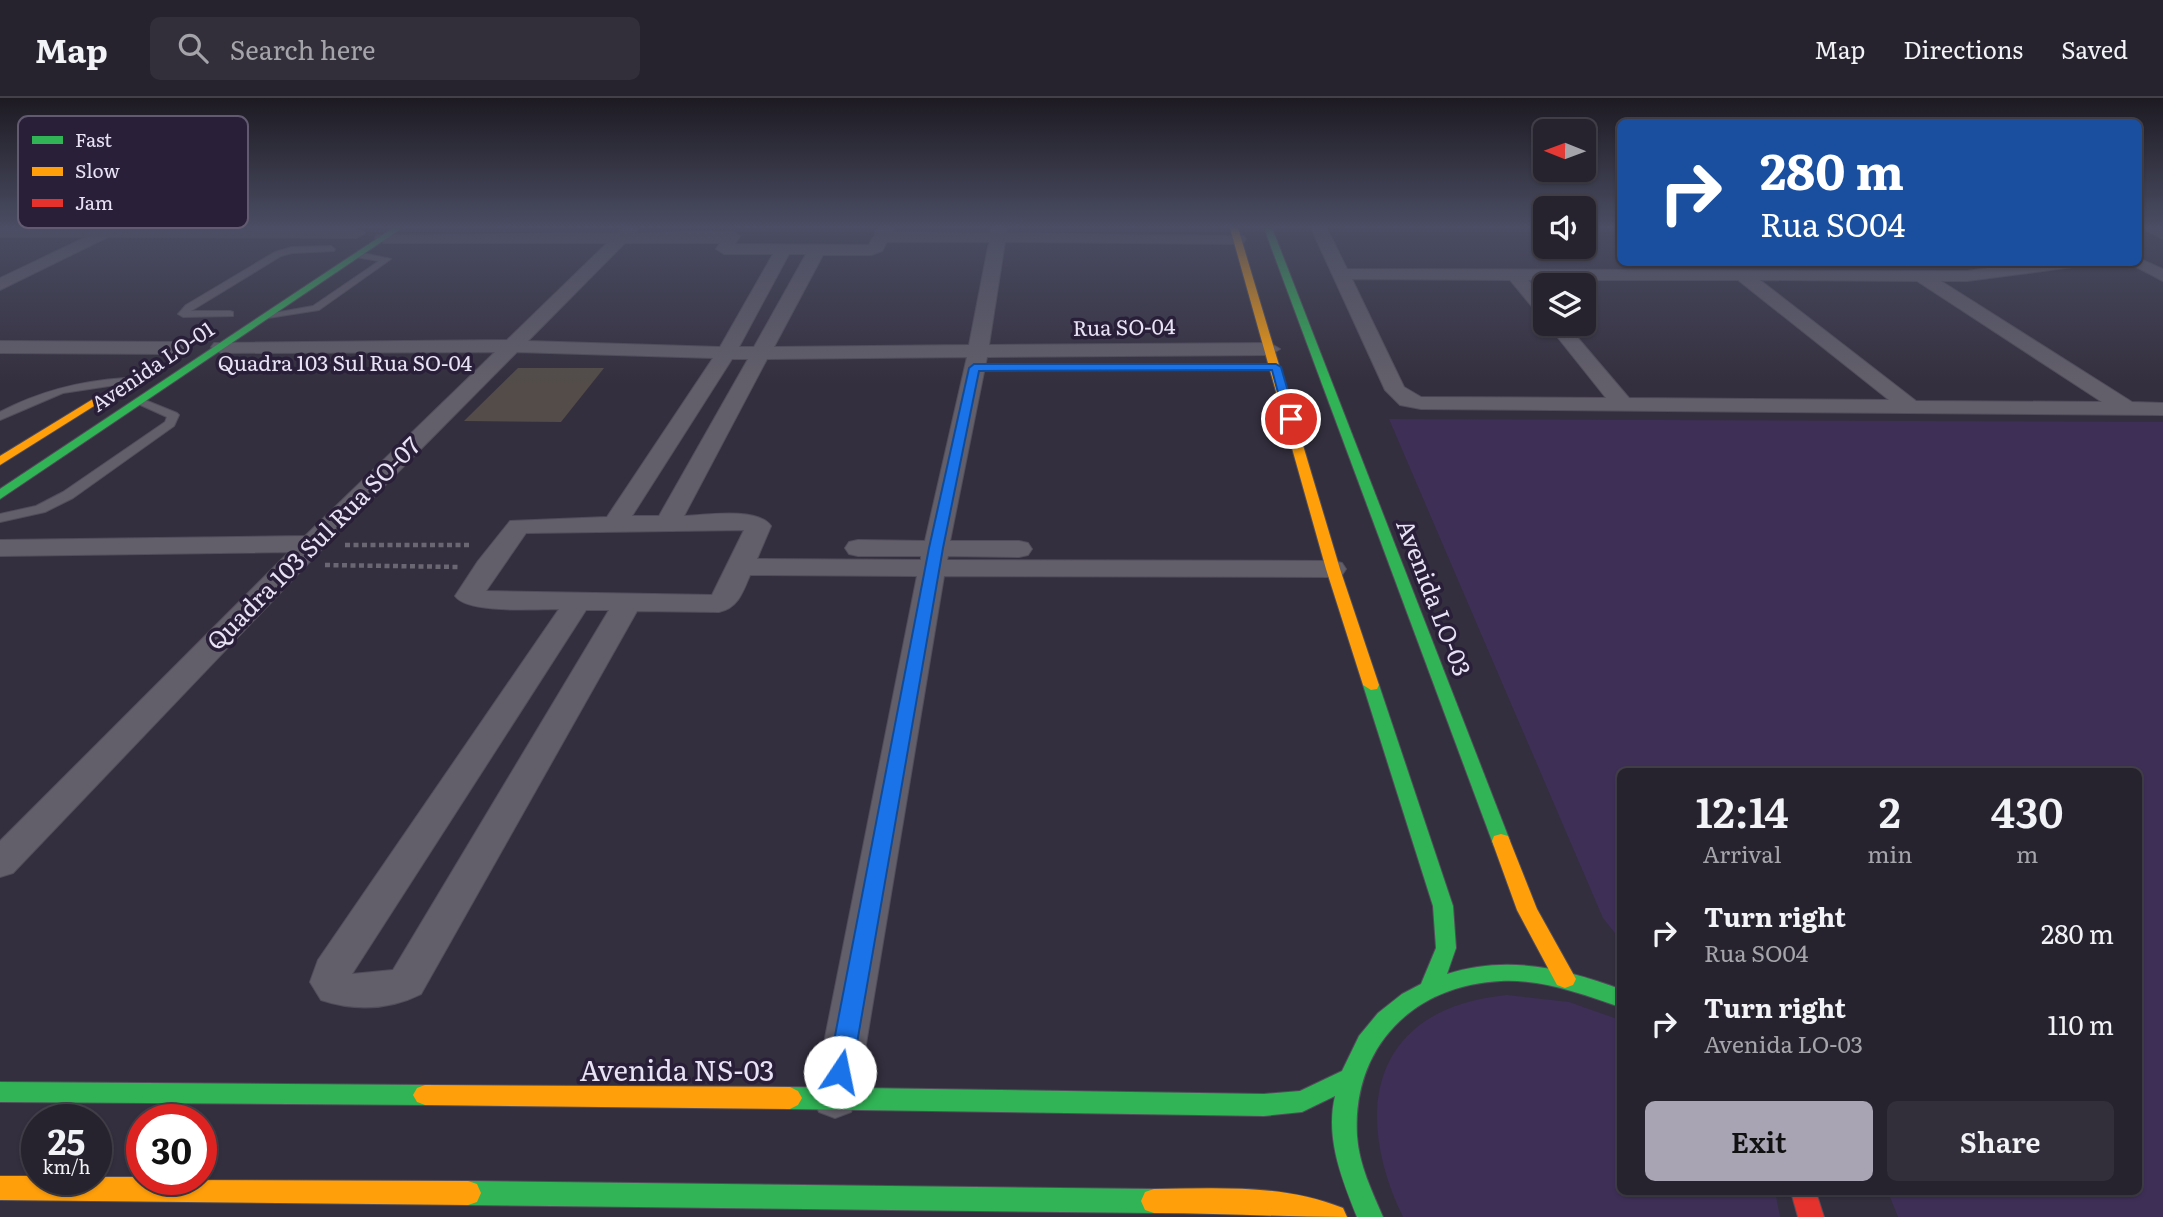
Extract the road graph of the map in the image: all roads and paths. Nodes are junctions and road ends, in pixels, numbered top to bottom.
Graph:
1 (234, 280) edge
2 (320, 280) edge
3 (356, 280) edge
4 (579, 280) edge
5 (766, 280) edge
6 (800, 280) edge
7 (990, 280) edge
8 (1250, 280) edge
9 (1288, 280) edge
10 (1342, 280) edge
11 (1519, 280) edge
12 (1749, 280) edge
13 (1928, 280) edge
14 (1533, 297) edge
15 (236, 310) joint
16 (268, 315) junction
17 (209, 327) dead end
18 (1566, 336) edge
19 (182, 344) joint
20 (0, 347) edge
21 (221, 347) junction
22 (505, 355) junction
23 (724, 356) junction
24 (758, 356) junction
25 (1273, 358) junction
26 (976, 361) junction
27 (0, 365) edge
28 (193, 366) junction
29 (145, 368) junction
30 (125, 381) junction
31 (140, 401) junction
32 (1624, 405) junction
33 (1911, 407) junction
34 (2127, 409) junction
35 (2163, 409) edge
36 (0, 417) edge
37 (0, 461) edge
38 (0, 495) edge
39 (0, 518) edge
40 (615, 524) junction
41 (667, 524) junction
42 (312, 544) junction
43 (503, 545) junction
44 (0, 548) edge
45 (745, 557) junction
46 (934, 559) junction
47 (1330, 560) junction
48 (293, 565) junction
49 (0, 567) edge
50 (486, 567) junction
51 (578, 601) junction
52 (628, 601) junction
53 (0, 863) edge
54 (1565, 979) junction
55 (1430, 987) junction
56 (1617, 997) edge
57 (1349, 1079) junction
58 (0, 1092) edge
59 (835, 1098) junction
60 (0, 1188) edge
61 (1805, 1195) edge
62 (1334, 1217) edge
63 (1370, 1217) edge
64 (1811, 1217) edge

1 - 15 lane
2 - 16 street, Avenida LO-01
3 - 16 lane
4 - 22 street, Quadra 103 Sul Rua SO-07
5 - 23 street
6 - 24 street
7 - 26 street
8 - 25 street
9 - 54 street, Avenida LO-03
10 - 32 street
11 - 14 street
12 - 33 street
13 - 34 street
15 - 17 street, Avenida LO-01
16 - 21 street, Avenida LO-01
18 - 32 street
19 - 20 street
19 - 29 street, Avenida LO-01
21 - 22 street, Quadra 103 Sul Rua SO-04
21 - 28 street, Avenida LO-01
22 - 23 street
22 - 28 street, Quadra 103 Sul Rua SO-04
22 - 42 street, Quadra 103 Sul Rua SO-07
23 - 24 street
23 - 40 street
24 - 26 street
24 - 41 street
25 - 26 street
25 - 47 street
26 - 46 street
27 - 29 street
28 - 31 street, Avenida LO-01
29 - 30 street, Avenida LO-01
30 - 36 lane
30 - 37 street, Avenida LO-01
31 - 38 street, Avenida LO-01
31 - 39 lane
32 - 33 street
33 - 34 street
34 - 35 street
40 - 41 street
40 - 43 street
41 - 45 street
42 - 43 path
42 - 44 street
42 - 48 street, Quadra 103 Sul Rua SO-07
43 - 50 street
45 - 46 street
45 - 52 street
46 - 47 street
46 - 59 street
47 - 55 street
48 - 49 street
48 - 50 path
48 - 53 street, Quadra 103 Sul Rua SO-07
50 - 51 street
51 - 52 street
51 - 52 street
54 - 55 street
54 - 56 street
55 - 57 street
57 - 59 street, Avenida NS-03
57 - 63 street
58 - 59 street, Avenida NS-03
60 - 62 street
61 - 64 street

